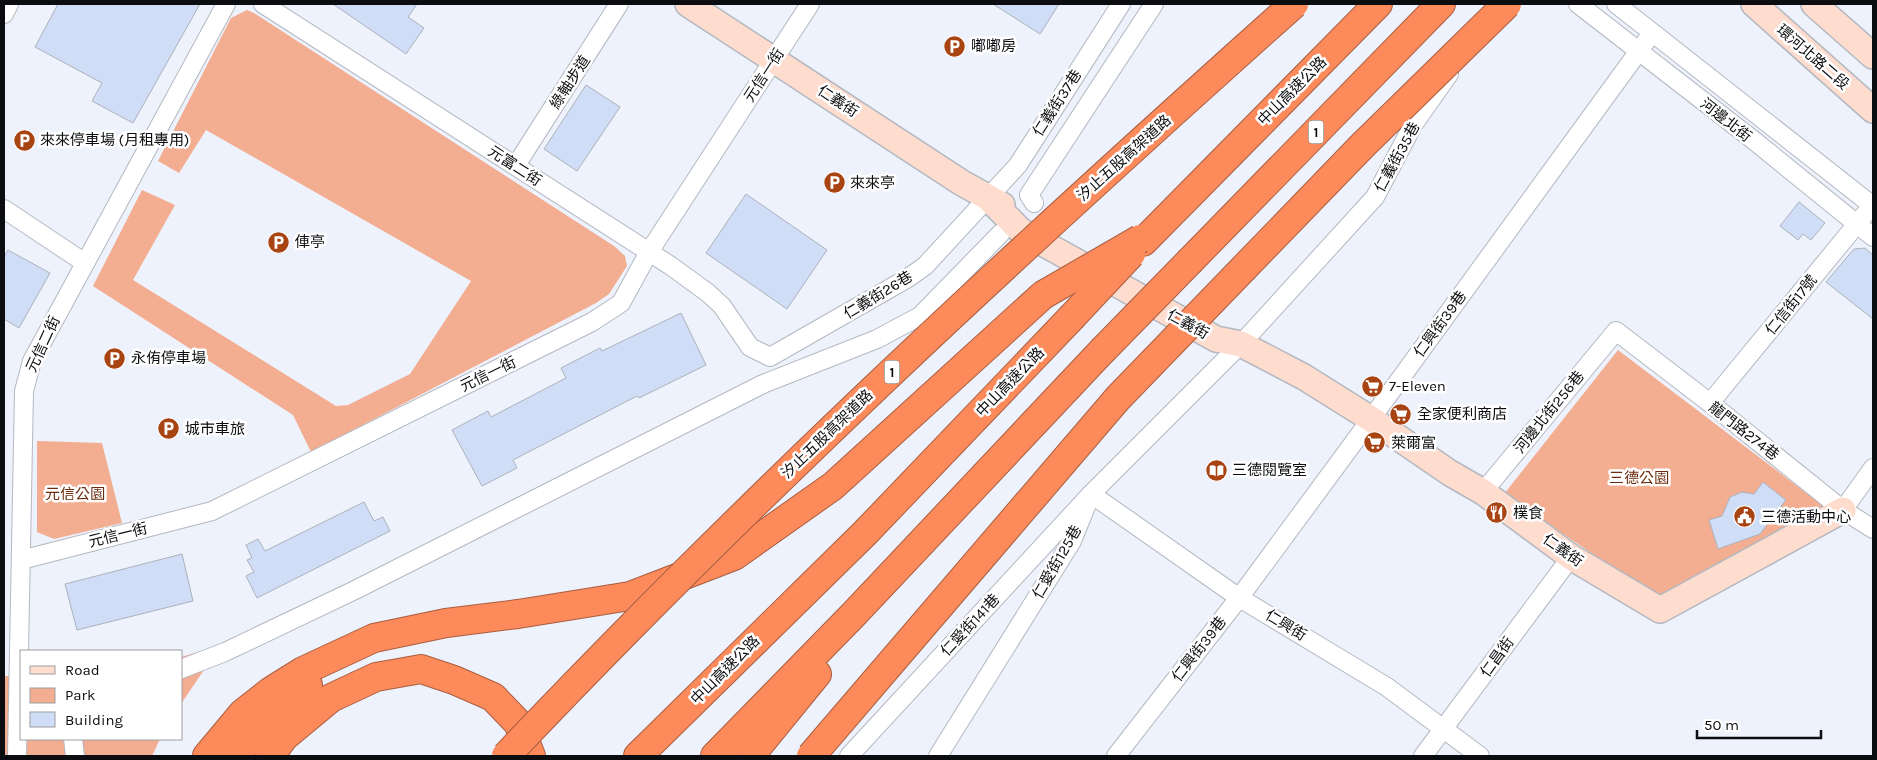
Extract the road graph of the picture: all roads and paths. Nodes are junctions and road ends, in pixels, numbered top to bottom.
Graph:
1 (9, 4) edge
2 (226, 4) edge
3 (263, 4) edge
4 (619, 4) edge
5 (688, 4) edge
6 (810, 4) edge
7 (1121, 4) edge
8 (1154, 4) edge
9 (1294, 4) edge
10 (1378, 4) edge
11 (1441, 4) edge
12 (1499, 4) edge
13 (1507, 4) edge
14 (1578, 4) edge
15 (1616, 4) edge
16 (1754, 4) edge
17 (1814, 4) edge
18 (4, 14) edge
19 (1652, 33) junction
20 (1639, 51) junction
21 (1873, 56) edge
22 (774, 60) junction
23 (1873, 110) edge
24 (520, 159) dead end
25 (988, 199) junction
26 (1034, 203) dead end
27 (1873, 206) edge
28 (4, 209) edge
29 (1858, 224) junction
30 (1002, 233) dead end
31 (1873, 237) edge
32 (1144, 239) junction
33 (649, 252) junction
34 (85, 263) junction
35 (1616, 332) joint
36 (1241, 344) junction
37 (750, 346) joint
38 (1710, 403) junction
39 (1371, 419) junction
40 (1873, 468) edge
41 (1483, 492) junction
42 (1091, 494) junction
43 (958, 504) junction
44 (1843, 510) junction
45 (1873, 529) edge
46 (1571, 557) junction
47 (21, 560) junction
48 (1238, 597) junction
49 (403, 632) junction
50 (182, 670) edge
51 (1444, 729) junction
52 (73, 740) edge
53 (853, 755) edge
54 (17, 756) edge
55 (75, 756) edge
56 (207, 756) edge
57 (237, 756) edge
58 (270, 756) edge
59 (506, 756) edge
60 (531, 756) edge
61 (638, 756) edge
62 (715, 756) edge
63 (750, 756) edge
64 (811, 756) edge
65 (938, 756) edge
66 (1116, 756) edge
67 (1423, 756) edge
68 (1480, 756) edge

1 - 18 street
2 - 34 street, 元信二街
3 - 33 street, 元富二街
4 - 24 street, 綠軸步道
5 - 22 street, 仁義街
6 - 22 street, 元信一街
7 - 25 street, 仁義街37巷
8 - 26 street
9 - 59 highway, 汐止五股高架道路 / 1, bridge
10 - 32 highway, 中山高速公路
11 - 43 highway, 1, bridge
12 - 36 street, 仁義街35巷
13 - 64 highway, bridge
14 - 20 street, 河邊北街
15 - 19 street, 河邊北街
16 - 23 street, 環河北路二段
17 - 21 street
19 - 20 street, 仁興街39巷
19 - 27 street, 河邊北街
20 - 29 street, 河邊北街
20 - 39 street, 仁興街39巷
22 - 25 street, 仁義街
22 - 33 street, 元信一街
25 - 36 street, 仁義街
25 - 37 street, 仁義街26巷
27 - 29 street, 仁信街17號
28 - 34 street
29 - 31 street, 河邊北街
29 - 38 street, 仁信街17號
30 - 50 street
32 - 49 highway, bridge
32 - 61 highway, 中山高速公路, bridge
33 - 37 street, 元富二街
33 - 47 street, 元信一街
34 - 47 street, 元信二街
35 - 38 street, 龍門路274巷
35 - 41 street, 河邊北街256巷
36 - 39 street, 仁義街
36 - 42 street, 仁愛街125巷
38 - 44 street, 龍門路274巷
39 - 41 street, 仁義街
39 - 48 street, 仁興街39巷
40 - 44 street
41 - 46 street, 仁義街
42 - 48 street, 仁興街
42 - 53 street, 仁愛街141巷
42 - 65 street, 仁愛街125巷
43 - 62 highway, 1
43 - 63 highway
44 - 45 street, 龍門路274巷
44 - 46 street, 仁義街
46 - 51 street, 仁昌街
47 - 54 street, 元信二街
48 - 51 street, 仁興街
48 - 66 street, 仁興街39巷
49 - 56 highway
49 - 57 highway
51 - 67 street, 仁昌街
51 - 68 street, 仁興街
52 - 55 street
58 - 60 highway

